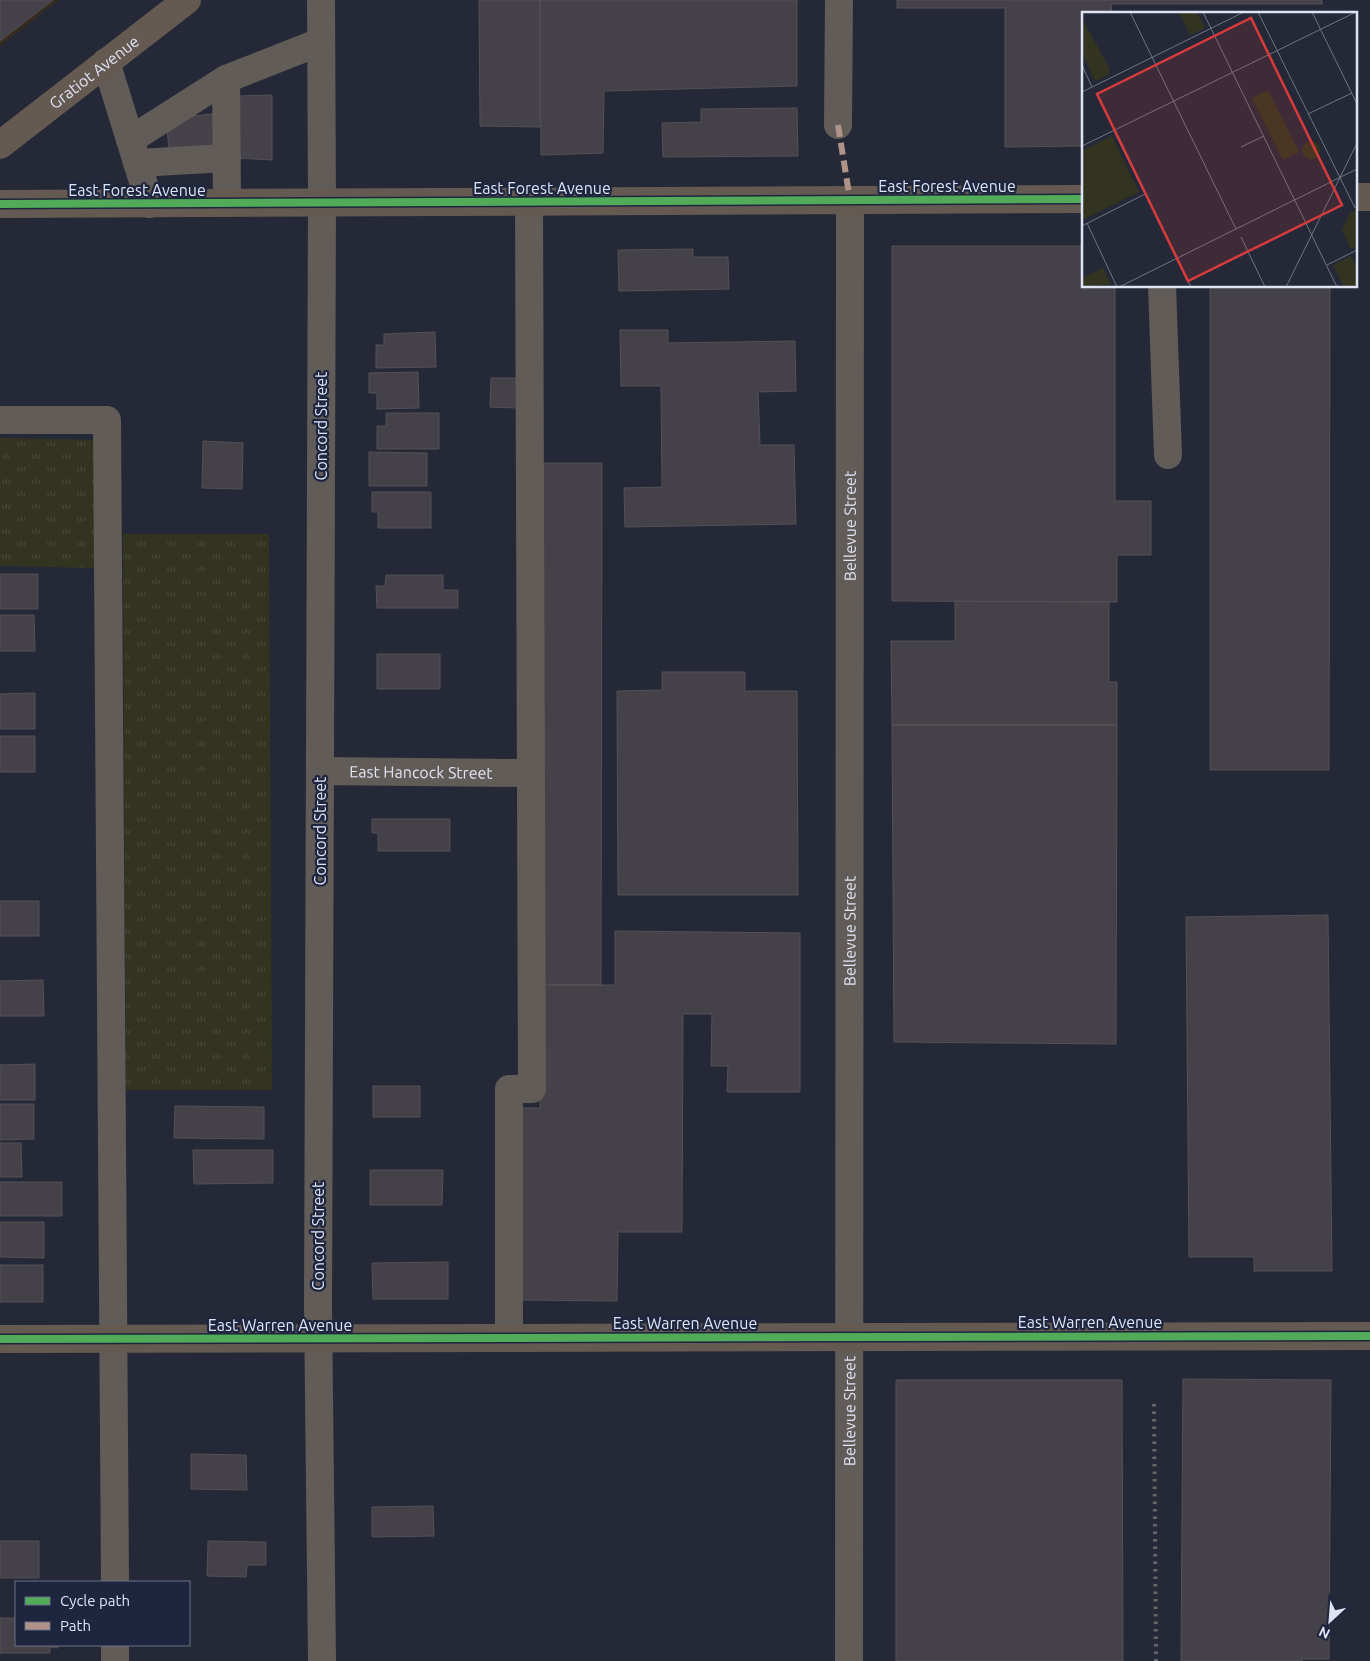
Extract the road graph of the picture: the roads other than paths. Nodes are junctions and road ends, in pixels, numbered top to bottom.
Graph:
1 (187, 0) edge
2 (321, 0) edge
3 (839, 0) edge
4 (320, 42) junction
5 (106, 62) junction
6 (226, 79) junction
7 (838, 125) dead end
8 (0, 144) edge
9 (134, 152) junction
10 (227, 158) junction
11 (1082, 199) edge
12 (850, 200) junction
13 (322, 202) junction
14 (529, 202) junction
15 (227, 203) junction
16 (0, 204) edge
17 (150, 204) junction
18 (1162, 288) edge
19 (0, 420) edge
20 (1168, 455) dead end
21 (320, 771) junction
22 (522, 773) dead end
23 (1370, 1336) edge
24 (849, 1337) junction
25 (510, 1338) junction
26 (0, 1339) edge
27 (113, 1339) junction
28 (318, 1339) junction
29 (114, 1581) edge
30 (115, 1646) edge
31 (115, 1661) edge
32 (322, 1661) edge
33 (849, 1661) edge

1 - 5 main road, Gratiot Avenue
2 - 4 street, Concord Street
3 - 7 street
4 - 6 street
4 - 13 street, Concord Street
5 - 8 main road, Gratiot Avenue
5 - 9 street
6 - 9 street
6 - 10 street
9 - 10 street
9 - 17 street
10 - 15 street
11 - 12 main road, East Forest Avenue
12 - 14 main road, East Forest Avenue
12 - 24 street, Bellevue Street
13 - 14 main road, East Forest Avenue
13 - 15 main road, East Forest Avenue
13 - 21 street, Concord Street
14 - 25 street
15 - 17 main road, East Forest Avenue
16 - 17 main road, East Forest Avenue
18 - 20 street
19 - 27 street
21 - 22 street, East Hancock Street
21 - 28 street, Concord Street
23 - 24 main road, East Warren Avenue
24 - 25 main road, East Warren Avenue
24 - 33 street, Bellevue Street
25 - 28 main road, East Warren Avenue
26 - 27 main road, East Warren Avenue
27 - 28 main road, East Warren Avenue
27 - 29 street
28 - 32 street, Concord Street
30 - 31 street

